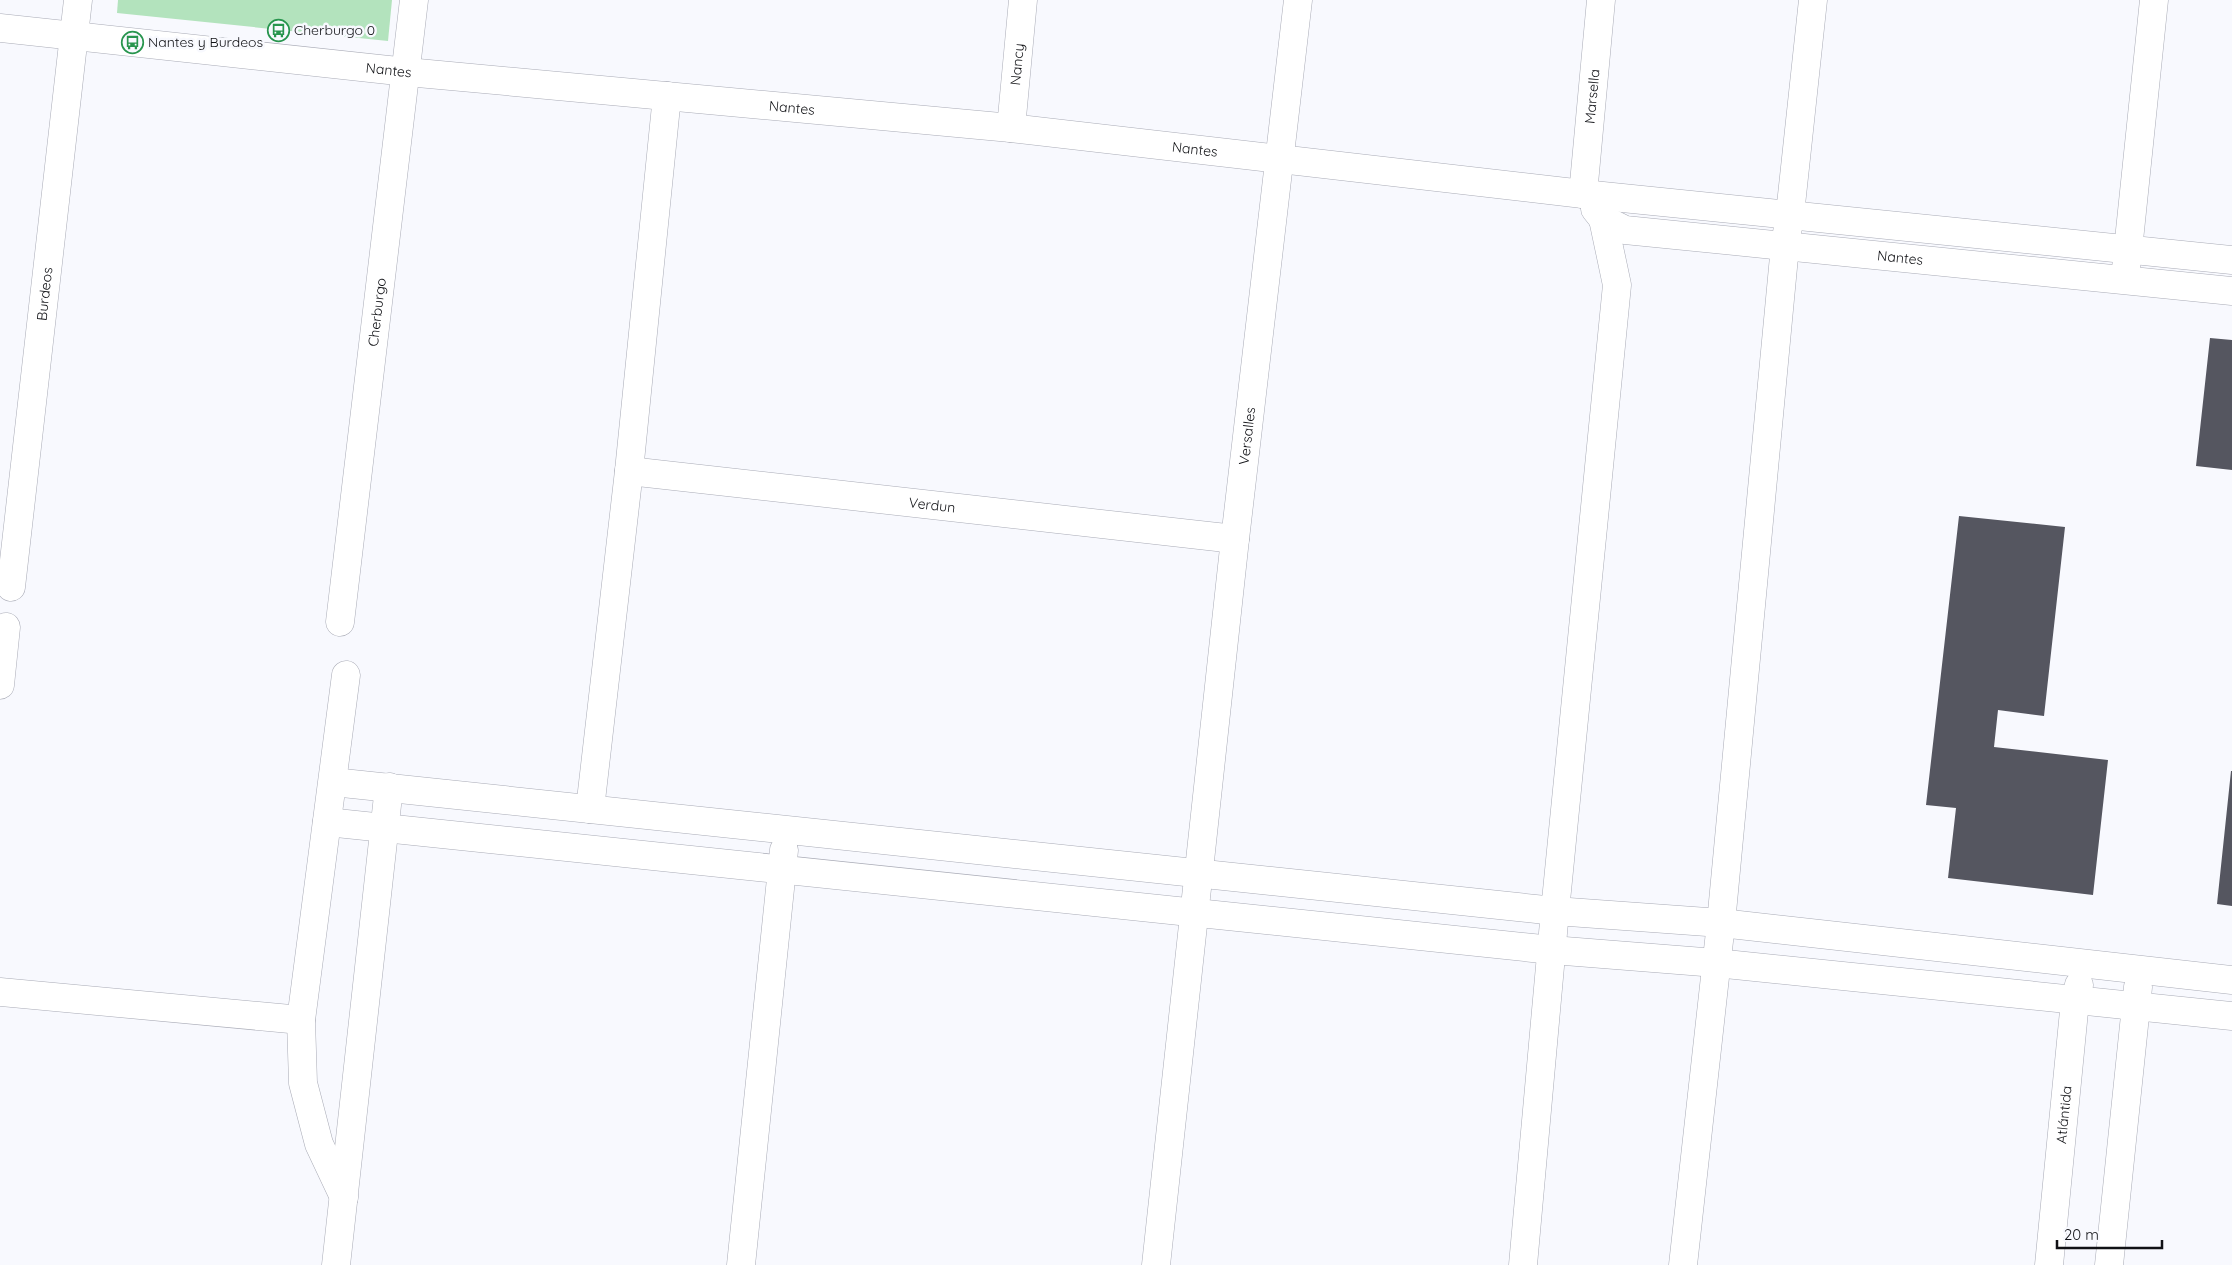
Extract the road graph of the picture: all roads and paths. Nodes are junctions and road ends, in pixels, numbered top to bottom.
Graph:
1 (78, 0) edge
2 (414, 0) edge
3 (1023, 0) edge
4 (1298, 0) edge
5 (1601, 0) edge
6 (1813, 0) edge
7 (2154, 0) edge
8 (0, 28) edge
9 (74, 36) junction
10 (406, 72) junction
11 (667, 96) junction
12 (1011, 128) junction
13 (1281, 159) junction
14 (1584, 194) junction
15 (1790, 214) junction
16 (1603, 219) junction
17 (1785, 246) junction
18 (2128, 250) junction
19 (2232, 260) edge
20 (2124, 280) junction
21 (2232, 291) edge
22 (629, 471) junction
23 (1235, 539) junction
24 (11, 587) dead end
25 (340, 622) dead end
26 (6, 627) dead end
27 (346, 675) dead end
28 (0, 686) edge
29 (333, 782) junction
30 (389, 787) junction
31 (590, 809) junction
32 (328, 822) junction
33 (385, 827) junction
34 (787, 832) junction
35 (782, 869) junction
36 (1198, 873) junction
37 (1555, 911) junction
38 (1194, 913) junction
39 (1721, 923) junction
40 (1552, 950) junction
41 (1716, 963) junction
42 (2085, 964) junction
43 (2139, 971) junction
44 (2232, 980) edge
45 (0, 992) edge
46 (2075, 1001) junction
47 (2136, 1006) junction
48 (2232, 1016) edge
49 (301, 1020) junction
50 (344, 1197) junction
51 (336, 1265) edge
52 (741, 1265) edge
53 (1156, 1265) edge
54 (1523, 1265) edge
55 (1683, 1265) edge
56 (2049, 1265) edge
57 (2110, 1265) edge

1 - 9 street, Burdeos
2 - 10 street, Cherburgo
3 - 12 street, Nancy
4 - 13 street, Versalles
5 - 14 street, Marsella
6 - 15 street
7 - 18 street
8 - 9 street, Nantes
9 - 10 street, Nantes
9 - 24 street, Burdeos
10 - 11 street, Nantes
10 - 25 street, Cherburgo
11 - 12 street, Nantes
11 - 22 street
12 - 13 street, Nantes
13 - 14 street, Nantes
13 - 23 street, Versalles
14 - 15 street, Nantes
14 - 16 street, Nantes
15 - 17 street
15 - 18 street, Nantes
16 - 17 street, Nantes
16 - 37 street
17 - 20 street, Nantes
17 - 39 street
18 - 19 street, Nantes
18 - 20 street
20 - 21 street, Nantes
22 - 23 street, Verdun
22 - 31 street
23 - 36 street, Versalles
26 - 28 street
27 - 29 street
29 - 30 street
29 - 32 street
30 - 31 street
30 - 33 street
31 - 34 street
32 - 33 street
32 - 49 street
33 - 35 street
33 - 50 street
34 - 35 street
34 - 36 street
35 - 38 street
35 - 52 street
36 - 37 street
36 - 38 street, Versalles
37 - 39 street
37 - 40 street
38 - 40 street
38 - 53 street, Versalles
39 - 41 street
39 - 42 street
40 - 41 street
40 - 54 street
41 - 46 street
41 - 55 street
42 - 43 street
42 - 46 street, Atlántida
43 - 44 street
43 - 47 street
45 - 49 street
46 - 47 street
46 - 56 street, Atlántida
47 - 48 street
47 - 57 street
49 - 50 street
50 - 51 street

